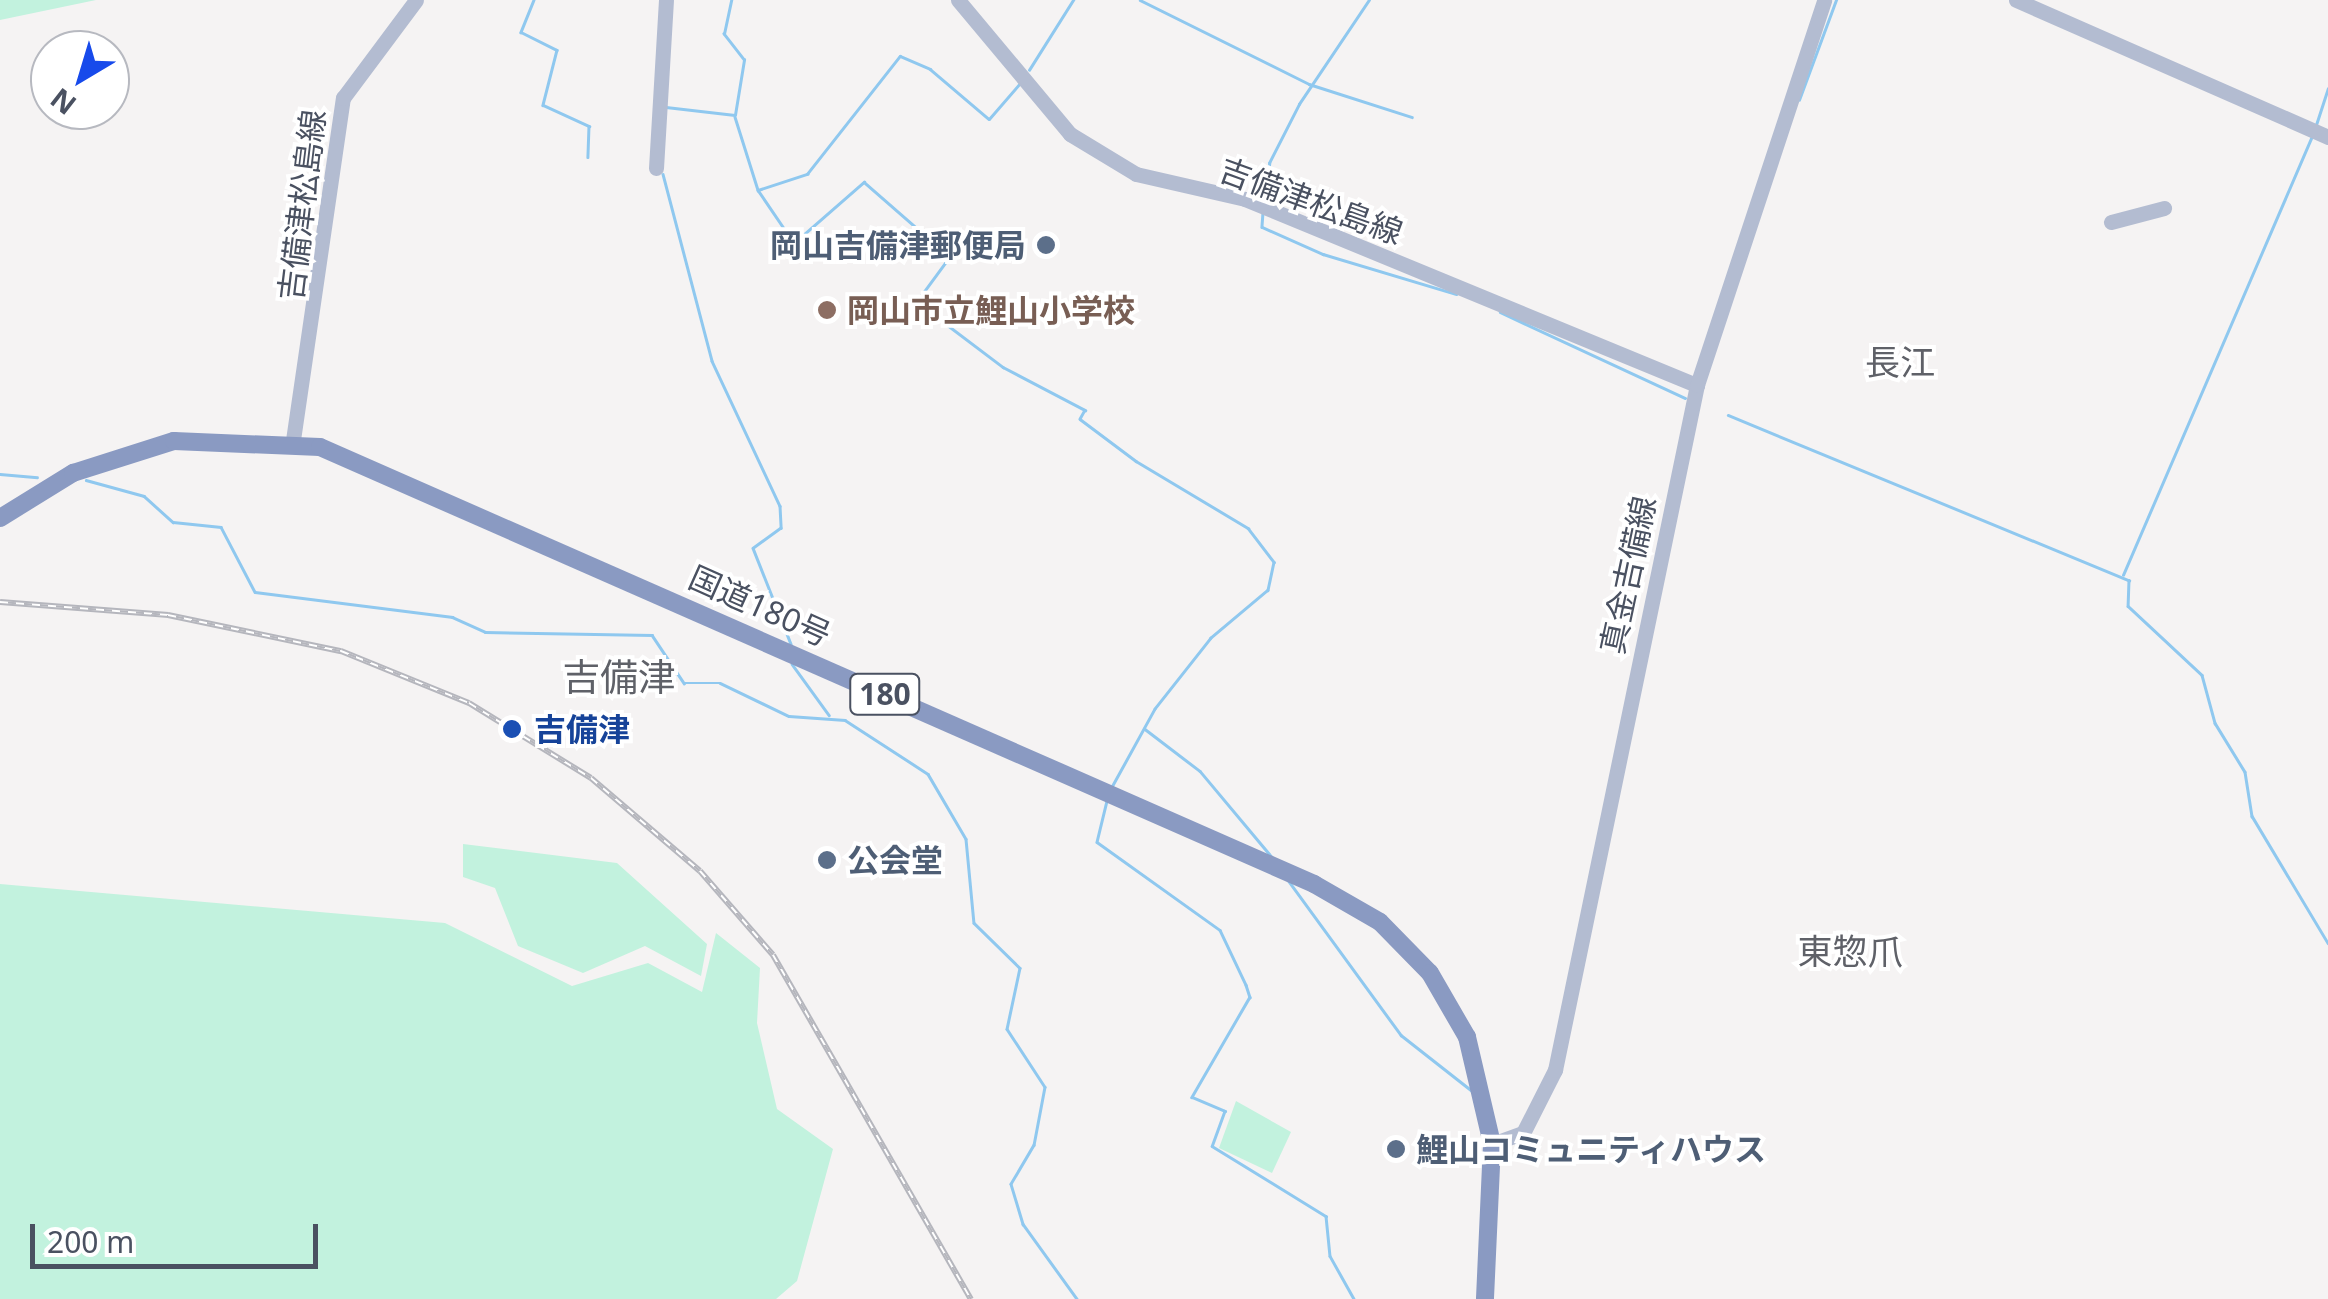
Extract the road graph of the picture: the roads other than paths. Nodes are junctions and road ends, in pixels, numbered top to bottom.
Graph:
1 (416, 0) edge
2 (666, 0) edge
3 (958, 0) edge
4 (1824, 0) edge
5 (2016, 0) edge
6 (2328, 137) edge
7 (656, 168) dead end
8 (2164, 208) dead end
9 (2112, 222) dead end
10 (1697, 385) junction
11 (293, 440) junction
12 (0, 518) edge
13 (1492, 1144) junction
14 (1486, 1299) edge

1 - 11 main road, 吉備津松島線
2 - 7 main road
3 - 10 main road, 吉備津松島線
4 - 10 main road, 真金吉備線
5 - 6 main road
8 - 9 main road
10 - 13 main road, 真金吉備線
11 - 12 highway, 国道180号 / 180
11 - 13 highway, 国道180号 / 180
13 - 14 highway, 国道180号 / 180

